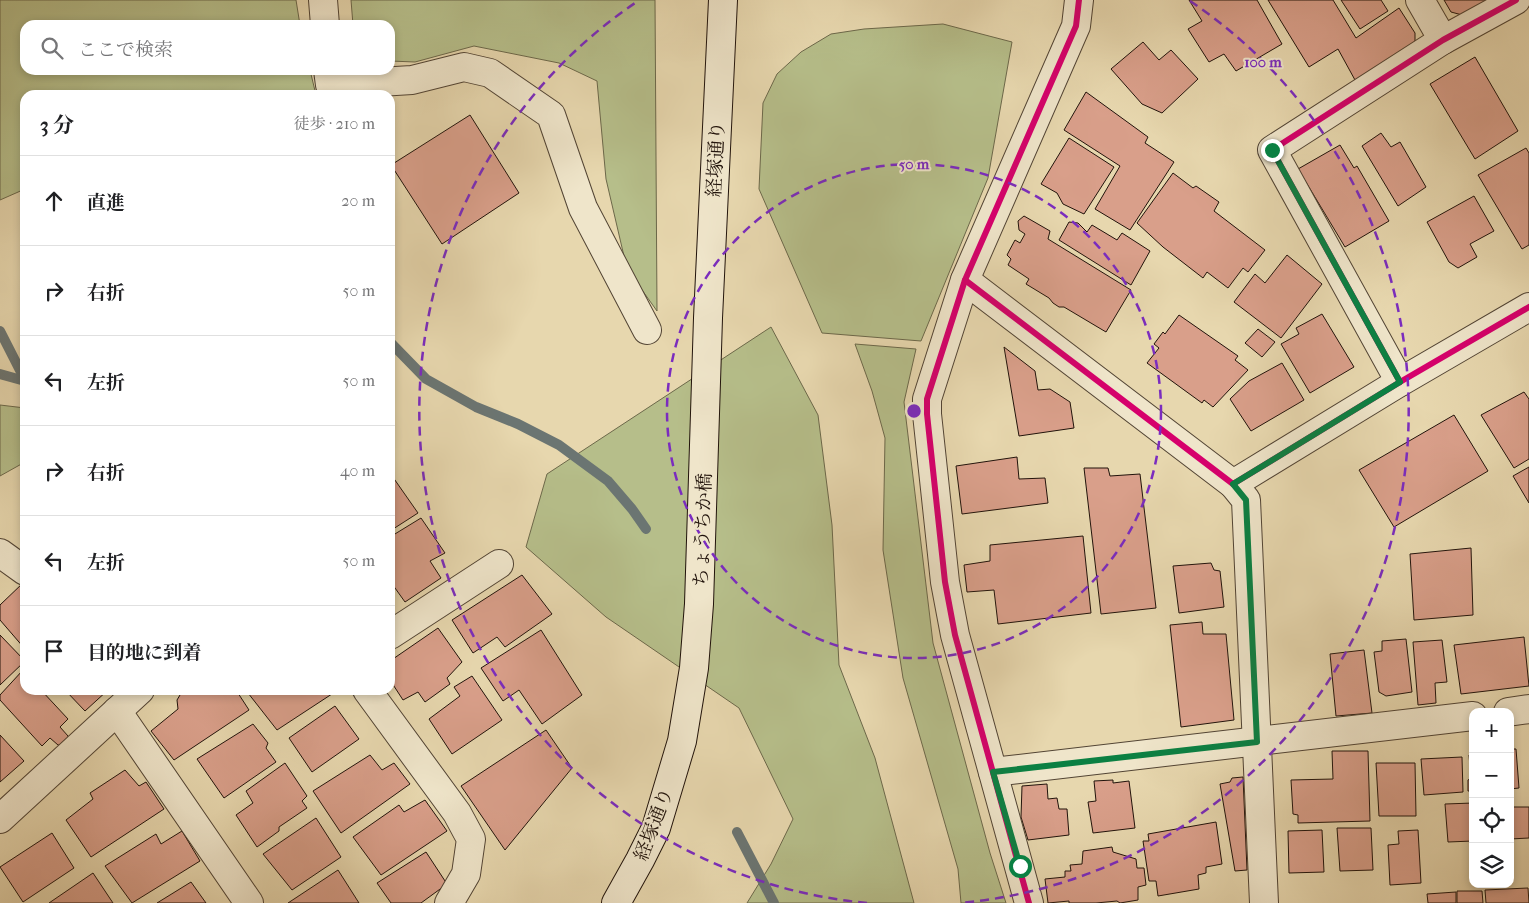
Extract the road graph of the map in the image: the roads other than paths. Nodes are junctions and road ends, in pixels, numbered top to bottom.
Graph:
1 (323, 0) edge
2 (724, 0) edge
3 (1079, 0) edge
4 (1420, 0) edge
5 (1516, 0) edge
6 (325, 20) edge
7 (1443, 40) junction
8 (329, 75) edge
9 (965, 280) junction
10 (1529, 307) edge
11 (708, 318) joint
12 (648, 330) dead end
13 (1400, 382) junction
14 (1233, 484) junction
15 (0, 553) edge
16 (499, 564) dead end
17 (20, 567) edge
18 (395, 632) edge
19 (135, 695) edge
20 (371, 695) edge
21 (1529, 709) edge
22 (117, 711) junction
23 (1514, 711) edge
24 (1469, 716) edge
25 (682, 741) joint
26 (1257, 742) junction
27 (993, 772) junction
28 (0, 819) edge
29 (249, 903) edge
30 (449, 903) edge
31 (616, 903) edge
32 (1029, 903) edge
33 (1264, 903) edge

1 - 6 street
2 - 11 street, 経塚通り
3 - 9 street
4 - 7 street
5 - 7 street
7 - 13 street
8 - 12 street
9 - 14 street
9 - 27 street
10 - 13 street
11 - 25 street, ちょうちか橋
13 - 14 street
14 - 26 street
15 - 17 street
16 - 18 street
19 - 22 street
20 - 30 street
21 - 23 street
22 - 28 street
22 - 29 street
24 - 26 street
25 - 31 street, 経塚通り
26 - 27 street
26 - 33 street
27 - 32 street

